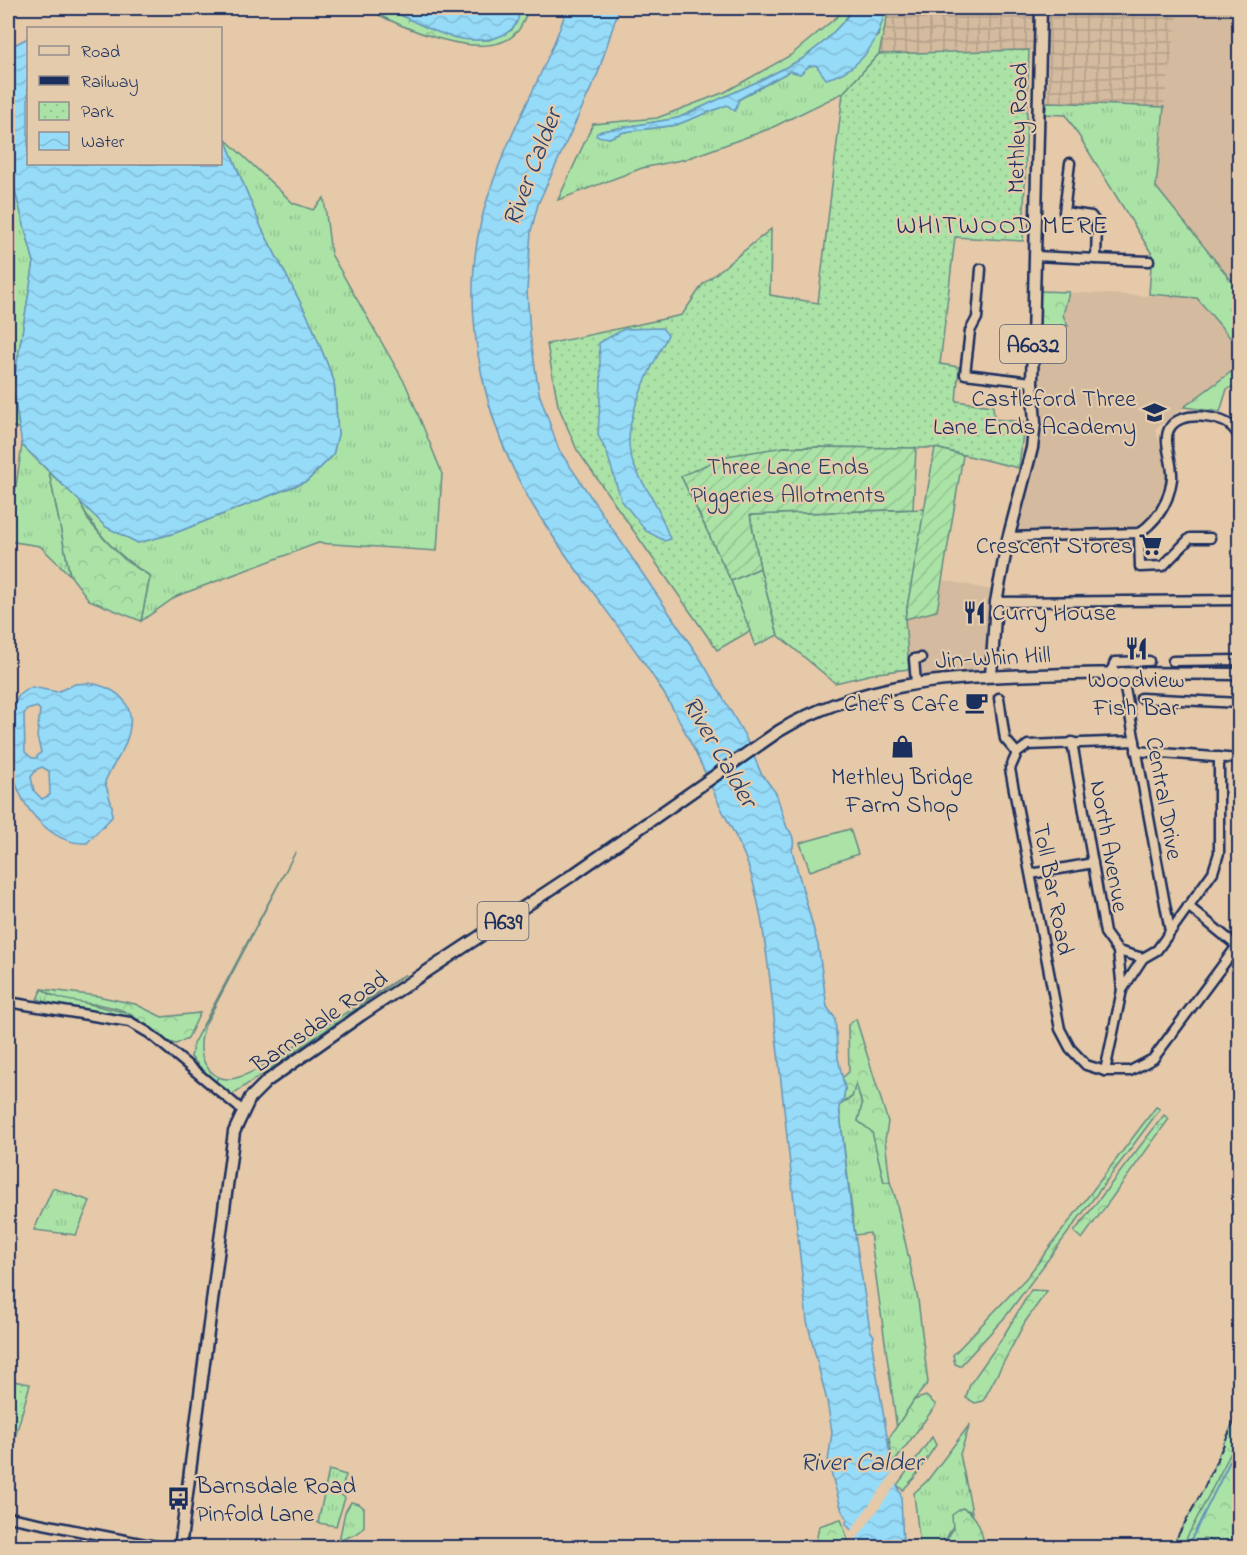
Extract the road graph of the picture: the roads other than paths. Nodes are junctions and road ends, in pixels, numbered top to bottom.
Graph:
1 (1041, 8) edge
2 (1070, 163) dead end
3 (1035, 256) junction
4 (1096, 259) junction
5 (1149, 261) dead end
6 (981, 269) dead end
7 (1032, 382) junction
8 (1239, 439) edge
9 (1139, 534) junction
10 (1009, 537) junction
11 (1210, 538) dead end
12 (1239, 600) edge
13 (996, 602) junction
14 (921, 658) dead end
15 (1239, 660) edge
16 (1149, 661) dead end
17 (1173, 661) dead end
18 (1116, 672) junction
19 (1239, 674) edge
20 (991, 676) junction
21 (916, 683) junction
22 (999, 698) dead end
23 (1141, 698) dead end
24 (1239, 703) edge
25 (1134, 741) junction
26 (1072, 742) junction
27 (761, 743) joint
28 (1136, 751) junction
29 (1017, 753) junction
30 (1219, 757) junction
31 (1239, 759) edge
32 (1093, 863) junction
33 (1031, 874) junction
34 (1188, 906) junction
35 (1170, 931) junction
36 (1238, 944) edge
37 (1118, 951) junction
38 (1143, 958) junction
39 (1122, 990) junction
40 (8, 1002) edge
41 (1106, 1071) junction
42 (242, 1110) junction
43 (8, 1517) edge
44 (166, 1548) edge
45 (180, 1548) edge

1 - 3 main road, Methley Road / A6032
2 - 4 street
3 - 4 street
3 - 7 main road, Methley Road / A6032
4 - 5 street
6 - 7 street
7 - 10 main road, Methley Road / A6032
8 - 9 street
9 - 10 street
9 - 11 street
10 - 13 main road, Methley Road / A6032
12 - 13 street
13 - 20 main road, Methley Road / A6032
14 - 21 street
15 - 17 street
16 - 18 street
18 - 19 main road, Jin-Whin Hill / A639
18 - 20 main road, Jin-Whin Hill / A639
18 - 25 street, Central Drive
20 - 21 main road, Jin-Whin Hill / A639
21 - 27 main road, Jin-Whin Hill / A639
22 - 29 street
23 - 24 street
25 - 26 street
25 - 28 street, Central Drive
26 - 29 street
26 - 32 street, North Avenue
27 - 42 main road, Barnsdale Road / A639
28 - 30 street
28 - 35 street, Central Drive
29 - 33 street, Toll Bar Road
30 - 31 street
30 - 34 street
32 - 33 street
32 - 37 street, North Avenue
33 - 41 street, Toll Bar Road
34 - 35 street
34 - 36 street
35 - 38 street
36 - 41 street
37 - 38 street
37 - 39 street
38 - 39 street
39 - 41 street
40 - 42 street
42 - 45 main road, Barnsdale Road / A639
43 - 44 street

